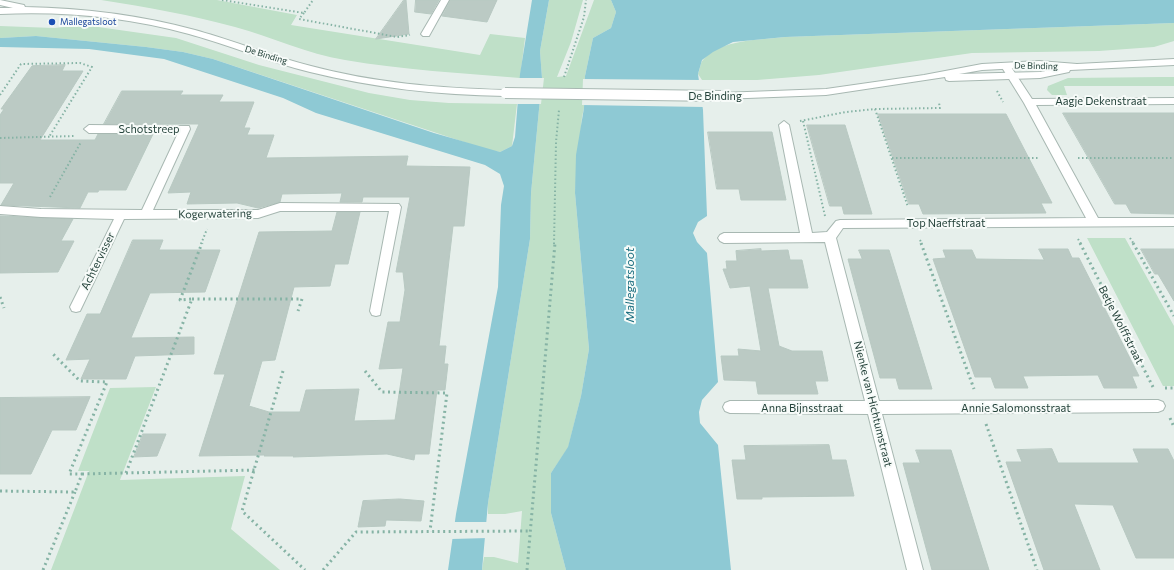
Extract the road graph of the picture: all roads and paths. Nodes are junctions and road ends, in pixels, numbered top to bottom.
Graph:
1 (222, 0) edge
2 (313, 0) edge
3 (445, 0) edge
4 (586, 0) edge
5 (0, 2) edge
6 (28, 9) junction
7 (0, 11) edge
8 (304, 14) junction
9 (426, 34) joint
10 (1174, 62) edge
11 (1006, 66) junction
12 (1077, 67) junction
13 (564, 75) dead end
14 (1013, 76) junction
15 (924, 78) junction
16 (0, 95) edge
17 (1174, 101) edge
18 (1029, 102) junction
19 (939, 103) dead end
20 (560, 106) dead end
21 (875, 109) junction
22 (796, 121) dead end
23 (803, 121) junction
24 (784, 125) dead end
25 (87, 133) joint
26 (78, 136) dead end
27 (49, 137) junction
28 (0, 138) edge
29 (892, 158) junction
30 (1060, 158) junction
31 (1174, 158) edge
32 (0, 210) edge
33 (41, 213) junction
34 (213, 214) junction
35 (121, 215) junction
36 (145, 215) junction
37 (1069, 222) junction
38 (1094, 222) junction
39 (1121, 222) junction
40 (1174, 222) edge
41 (914, 223) junction
42 (807, 237) junction
43 (830, 237) junction
44 (724, 238) dead end
45 (0, 297) edge
46 (192, 299) junction
47 (76, 307) dead end
48 (4, 308) dead end
49 (376, 311) dead end
50 (298, 312) dead end
51 (1174, 316) edge
52 (53, 354) dead end
53 (283, 371) dead end
54 (365, 371) dead end
55 (1154, 388) dead end
56 (730, 407) dead end
57 (874, 408) junction
58 (980, 408) junction
59 (1162, 410) joint
60 (1174, 427) edge
61 (255, 470) junction
62 (126, 473) junction
63 (82, 474) junction
64 (0, 491) edge
65 (75, 492) junction
66 (430, 531) junction
67 (531, 531) junction
68 (43, 570) edge
69 (305, 570) edge
70 (323, 570) edge
71 (527, 570) edge
72 (914, 570) edge
73 (1037, 570) edge

1 - 8 path
2 - 8 path
3 - 9 street
4 - 13 path
5 - 6 street, De Binding
6 - 7 street, De Binding
6 - 15 street, De Binding, bridge
8 - 9 path
10 - 12 street, De Binding
11 - 12 street, De Binding
11 - 14 street
11 - 15 street, De Binding
12 - 14 street, De Binding
14 - 15 street, De Binding
14 - 18 street
16 - 27 path
17 - 18 street, Aagje Dekenstraat
18 - 30 street
19 - 21 path
20 - 67 path
21 - 23 path
21 - 29 path
22 - 23 path
23 - 43 path
24 - 42 street
25 - 33 path
25 - 36 street, Schotstreep
26 - 27 path
27 - 28 path
29 - 30 path
29 - 41 path
30 - 31 path
30 - 38 street
32 - 33 street, Kogerwatering
33 - 35 street, Kogerwatering
34 - 36 street, Kogerwatering
34 - 46 path
34 - 49 street, Kogerwatering
35 - 36 street, Kogerwatering
35 - 47 street, Achtervisser
37 - 38 street, Top Naeffstraat
37 - 41 street, Top Naeffstraat
37 - 55 path, Betje Wolffstraat
38 - 39 street, Top Naeffstraat
39 - 40 street, Top Naeffstraat
39 - 51 path
41 - 43 street, Top Naeffstraat
41 - 58 path
42 - 43 street
42 - 44 street
43 - 57 street, Nienke van Hichtumstraat
45 - 48 path
46 - 50 path
46 - 62 path
52 - 63 path
53 - 61 path
54 - 66 path
56 - 57 street, Anna Bijnsstraat
57 - 58 street, Annie Salomonsstraat
57 - 72 street, Nienke van Hichtumstraat
58 - 59 street, Annie Salomonsstraat
58 - 73 path
59 - 60 path
61 - 62 path
61 - 69 path
62 - 63 path
63 - 65 path
64 - 65 path
65 - 68 path
66 - 67 path
66 - 70 path
67 - 71 path

